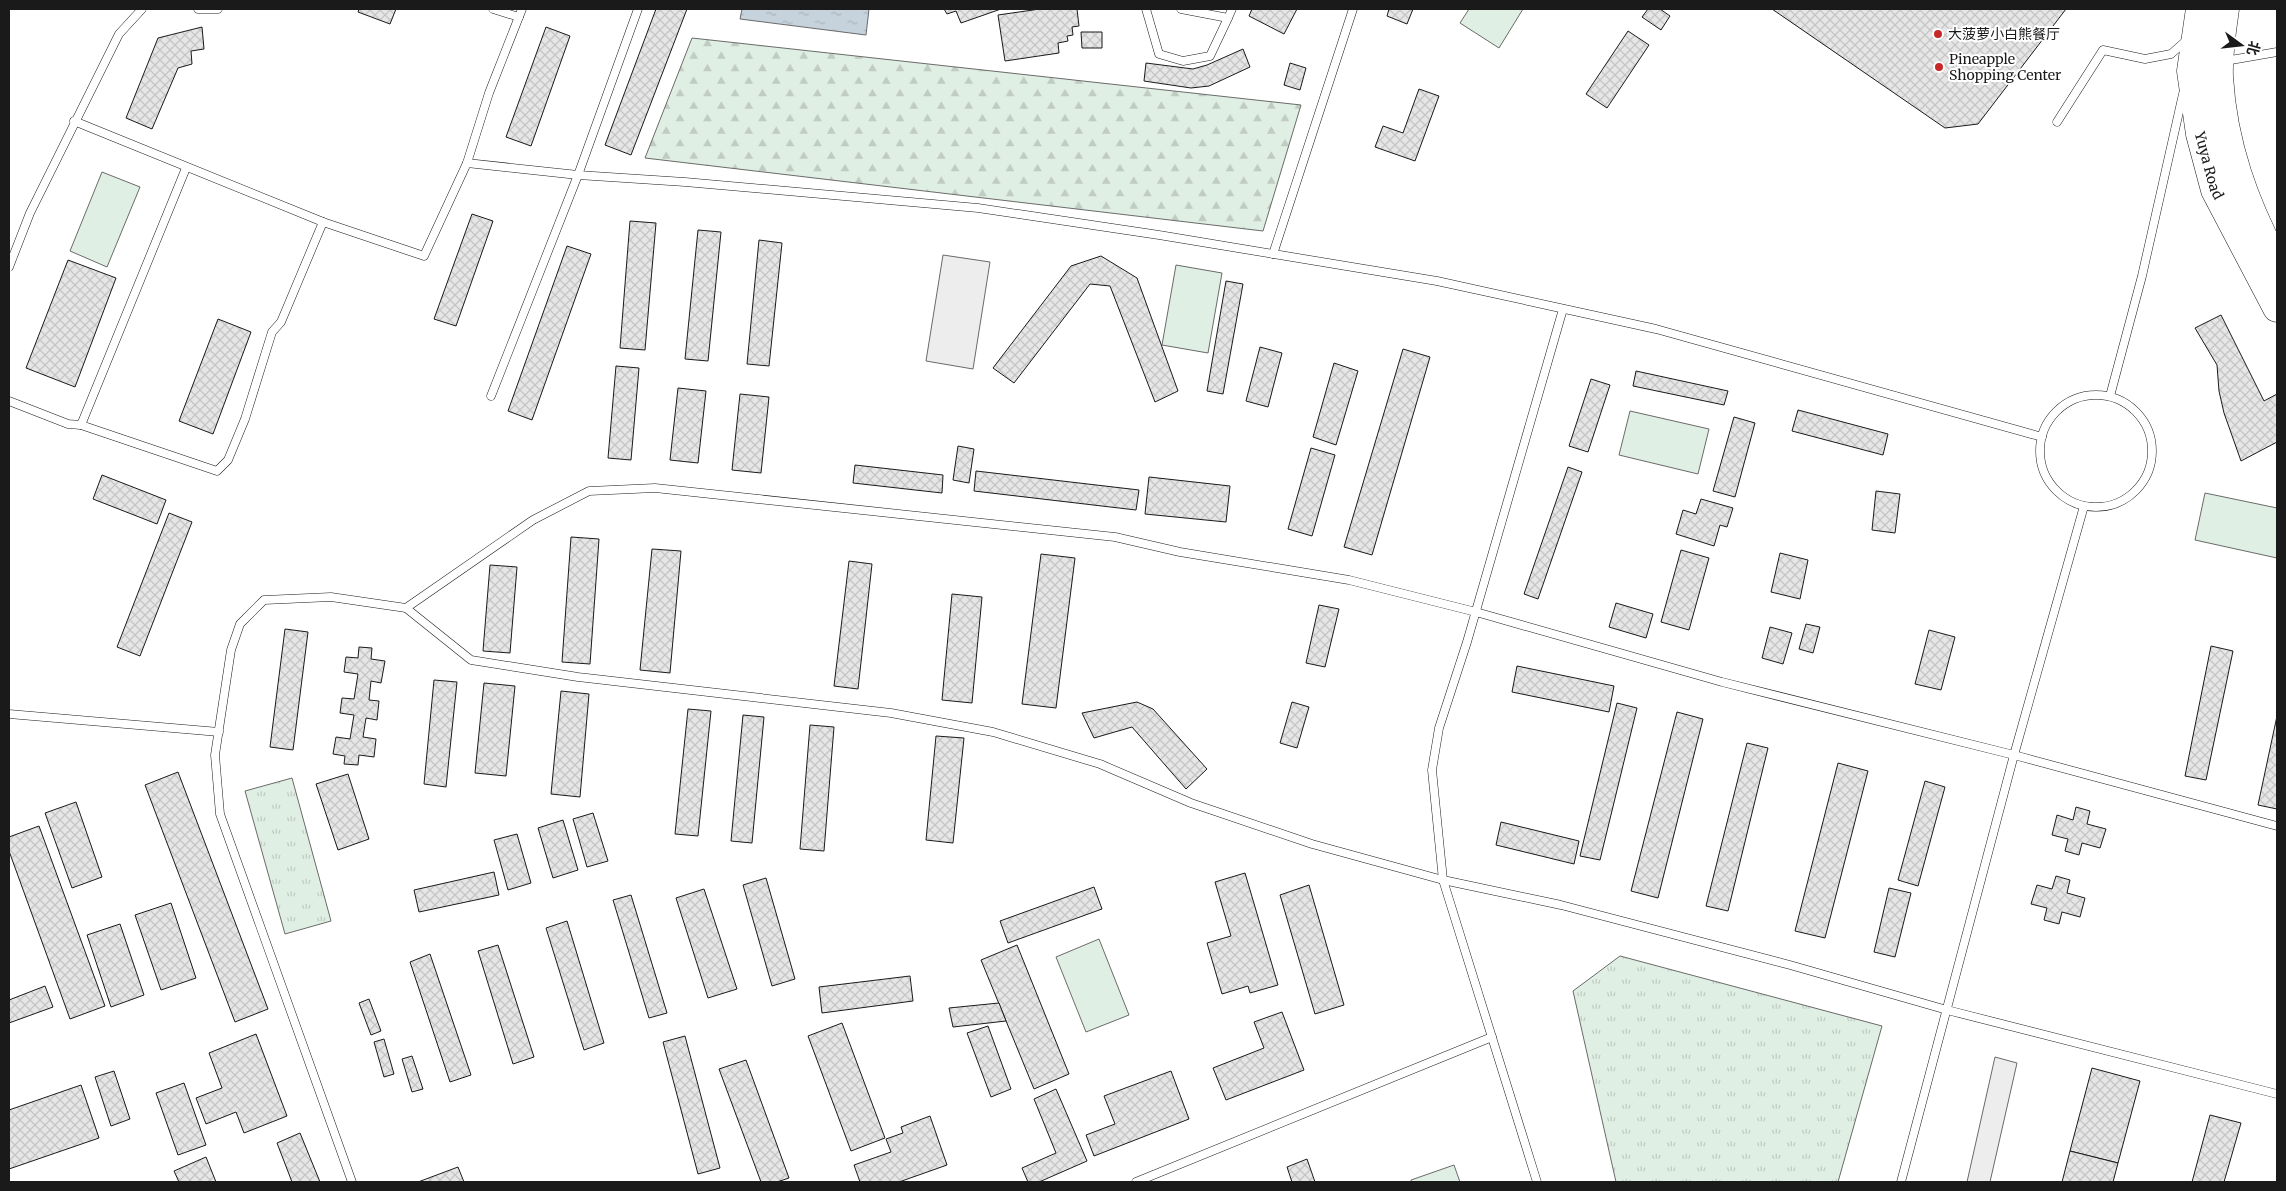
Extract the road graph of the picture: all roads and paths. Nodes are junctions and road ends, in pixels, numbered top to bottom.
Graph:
1 (142, 9) edge
2 (198, 9) edge
3 (218, 9) edge
4 (493, 9) edge
5 (522, 9) edge
6 (638, 9) edge
7 (1146, 9) edge
8 (1181, 9) edge
9 (1232, 9) edge
10 (1353, 9) edge
11 (2224, 9) edge
12 (518, 17) junction
13 (1228, 18) junction
14 (2197, 27) edge
15 (2277, 52) edge
16 (2220, 62) junction
17 (74, 121) junction
18 (2057, 122) dead end
19 (467, 163) junction
20 (186, 168) junction
21 (578, 175) junction
22 (323, 222) junction
23 (1273, 254) junction
24 (2277, 264) edge
25 (9, 267) edge
26 (2277, 308) edge
27 (1563, 309) junction
28 (491, 396) dead end
29 (2110, 396) junction
30 (9, 402) edge
31 (81, 425) junction
32 (2042, 437) junction
33 (2084, 506) junction
34 (406, 608) junction
35 (1476, 612) junction
36 (9, 714) edge
37 (219, 732) junction
38 (2014, 755) junction
39 (2277, 826) edge
40 (1443, 880) junction
41 (1947, 1010) junction
42 (1492, 1037) junction
43 (2277, 1094) edge
44 (352, 1182) edge
45 (1136, 1182) edge
46 (1536, 1182) edge
47 (1901, 1182) edge

1 - 17 lane
2 - 3 lane
4 - 12 lane
5 - 12 lane
6 - 21 lane
7 - 13 lane
8 - 13 lane
9 - 13 lane
10 - 23 lane
11 - 16 highway, Yuya Road
12 - 19 lane
14 - 18 lane
14 - 26 highway, Yuya Road
14 - 29 lane
15 - 16 lane
16 - 24 highway, Yuya Road
17 - 20 lane
17 - 25 lane
19 - 21 lane
19 - 22 lane
20 - 22 lane
20 - 31 lane
21 - 23 lane
21 - 28 lane
22 - 31 lane
23 - 27 lane
27 - 32 lane
27 - 35 lane
29 - 32 lane
29 - 33 lane
30 - 31 lane
32 - 33 lane
33 - 38 lane
34 - 35 lane
34 - 37 lane
34 - 40 lane
35 - 38 lane
35 - 40 lane
36 - 37 lane
37 - 44 lane
38 - 39 lane
38 - 41 lane
40 - 41 lane
40 - 42 lane
41 - 43 lane
41 - 47 lane
42 - 45 lane
42 - 46 lane

